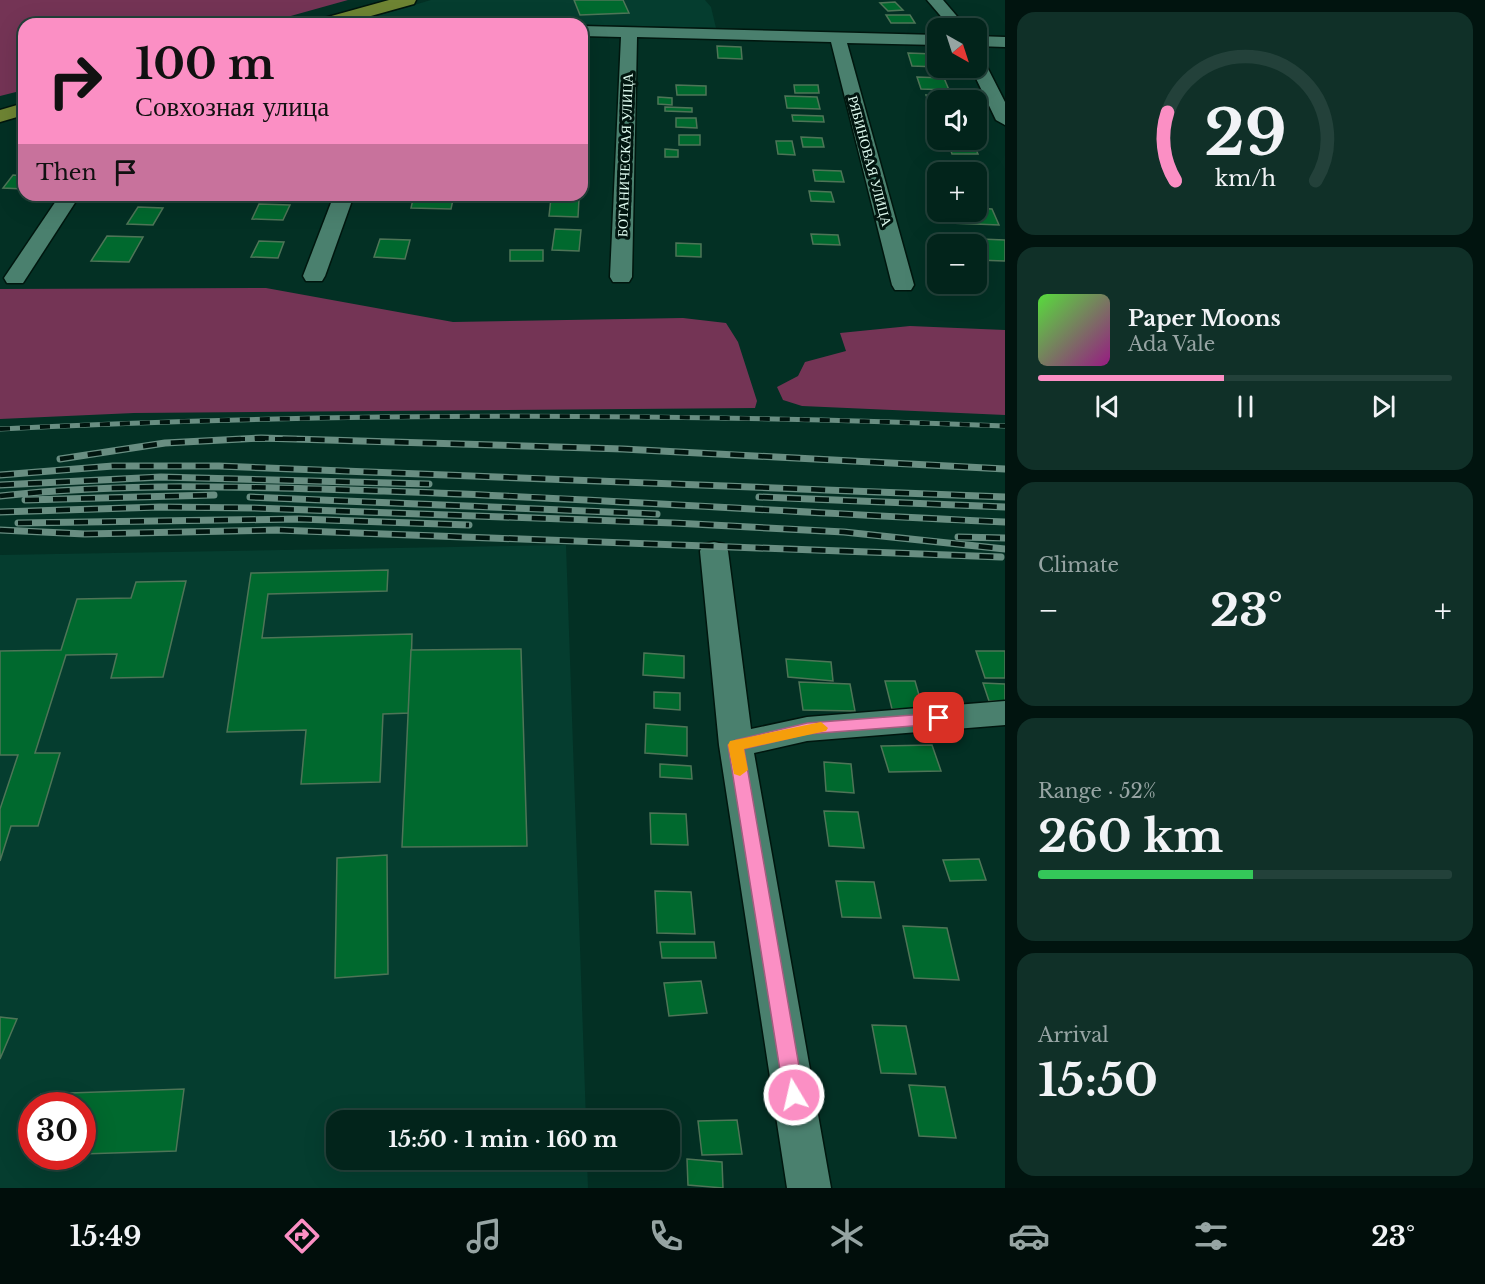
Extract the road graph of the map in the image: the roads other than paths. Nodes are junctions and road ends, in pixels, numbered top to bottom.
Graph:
1 (408, 0) edge
2 (935, 0) edge
3 (345, 18) edge
4 (950, 18) edge
5 (588, 31) edge
6 (629, 33) junction
7 (838, 38) junction
8 (927, 40) edge
9 (987, 42) edge
10 (1005, 42) edge
11 (984, 78) edge
12 (18, 111) edge
13 (0, 116) edge
14 (1005, 120) edge
15 (66, 201) edge
16 (342, 201) edge
17 (314, 276) dead end
18 (621, 277) dead end
19 (15, 278) dead end
20 (903, 285) dead end
21 (714, 551) dead end
22 (1005, 713) edge
23 (736, 745) junction
24 (809, 1188) edge

1 - 3 main road
2 - 4 street
5 - 6 street
6 - 7 street
6 - 18 street, БОТАНИЧЕСКАЯ УЛИЦА
7 - 8 street
7 - 20 street, РЯБИНОВАЯ УЛИЦА
9 - 10 street
11 - 14 street
12 - 13 main road
15 - 19 street
16 - 17 street
21 - 23 street
22 - 23 street
23 - 24 street

